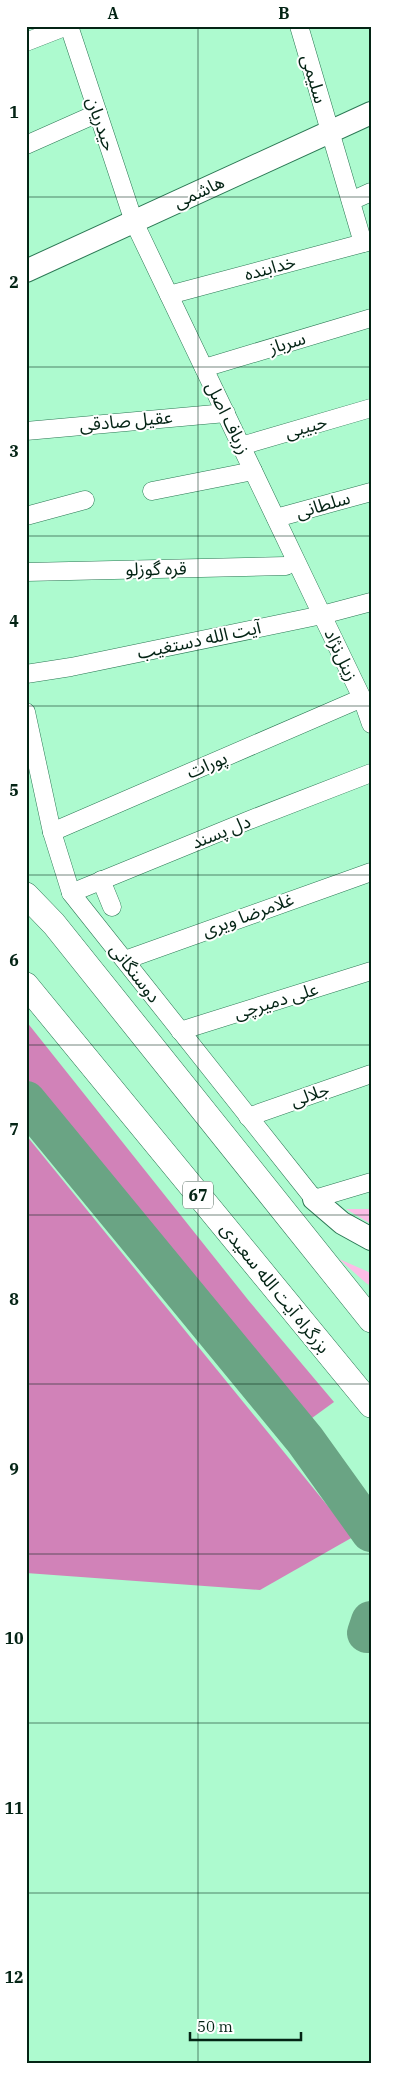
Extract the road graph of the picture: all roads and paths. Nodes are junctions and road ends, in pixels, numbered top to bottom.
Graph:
1 (68, 26) edge
2 (298, 26) edge
3 (26, 42) edge
4 (98, 113) junction
5 (371, 113) edge
6 (330, 131) junction
7 (26, 145) edge
8 (371, 192) edge
9 (351, 201) junction
10 (134, 222) junction
11 (367, 242) edge
12 (26, 271) edge
13 (169, 294) junction
14 (371, 318) edge
15 (204, 368) junction
16 (371, 408) edge
17 (226, 413) junction
18 (26, 430) edge
19 (241, 446) junction
20 (254, 471) junction
21 (152, 491) dead end
22 (371, 492) edge
23 (85, 500) dead end
24 (26, 516) edge
25 (276, 518) junction
26 (286, 566) dead end
27 (26, 572) edge
28 (371, 602) edge
29 (322, 614) junction
30 (26, 674) edge
31 (367, 710) edge
32 (26, 712) edge
33 (371, 773) edge
34 (52, 832) junction
35 (371, 872) edge
36 (101, 880) junction
37 (72, 893) junction
38 (26, 895) edge
39 (112, 907) dead end
40 (124, 960) junction
41 (371, 971) edge
42 (26, 985) edge
43 (180, 1031) junction
44 (371, 1074) edge
45 (248, 1117) junction
46 (371, 1182) edge
47 (314, 1199) junction
48 (371, 1239) edge
49 (371, 1320) edge
50 (371, 1405) edge

1 - 3 street
1 - 4 street, حیدریان
2 - 6 street, سلیمی
4 - 7 street
4 - 10 street, حیدریان
5 - 6 main road, هاشمی
6 - 9 street, سلیمی
6 - 10 main road, هاشمی
8 - 9 street
9 - 11 street, سلیمی
10 - 12 main road, هاشمی
10 - 13 street, زرباف اصل
11 - 13 street, خدابنده
13 - 15 street, زرباف اصل
14 - 15 street, سرباز
15 - 17 street, زرباف اصل
16 - 19 street, حبیبی
17 - 18 street, عقیل صادقی
17 - 19 street, زرباف اصل
19 - 20 street, زرباف اصل
20 - 21 street
20 - 25 street, زرباف اصل
22 - 25 street, سلطانی
23 - 24 street
25 - 29 street, زرباف اصل
26 - 27 street, قره گوزلو
28 - 29 street, آیت الله دستغیب
29 - 30 street, آیت الله دستغیب
29 - 31 street, زینل‌نژاد
31 - 34 street, پورات
32 - 34 street, دوسنگانی
33 - 36 street, دل پسند
34 - 37 street, دوسنگانی
35 - 40 street, غلامرضا ویری
36 - 37 street, دل پسند
36 - 39 street
37 - 40 street, دوسنگانی
38 - 49 highway
40 - 43 street, دوسنگانی
41 - 43 street, علی دمیرچی
42 - 50 highway, بزرگراه آیت الله سعیدی / 67
43 - 45 street, دوسنگانی
44 - 45 street, جلالی
45 - 47 street, دوسنگانی
46 - 47 street
47 - 48 main road

